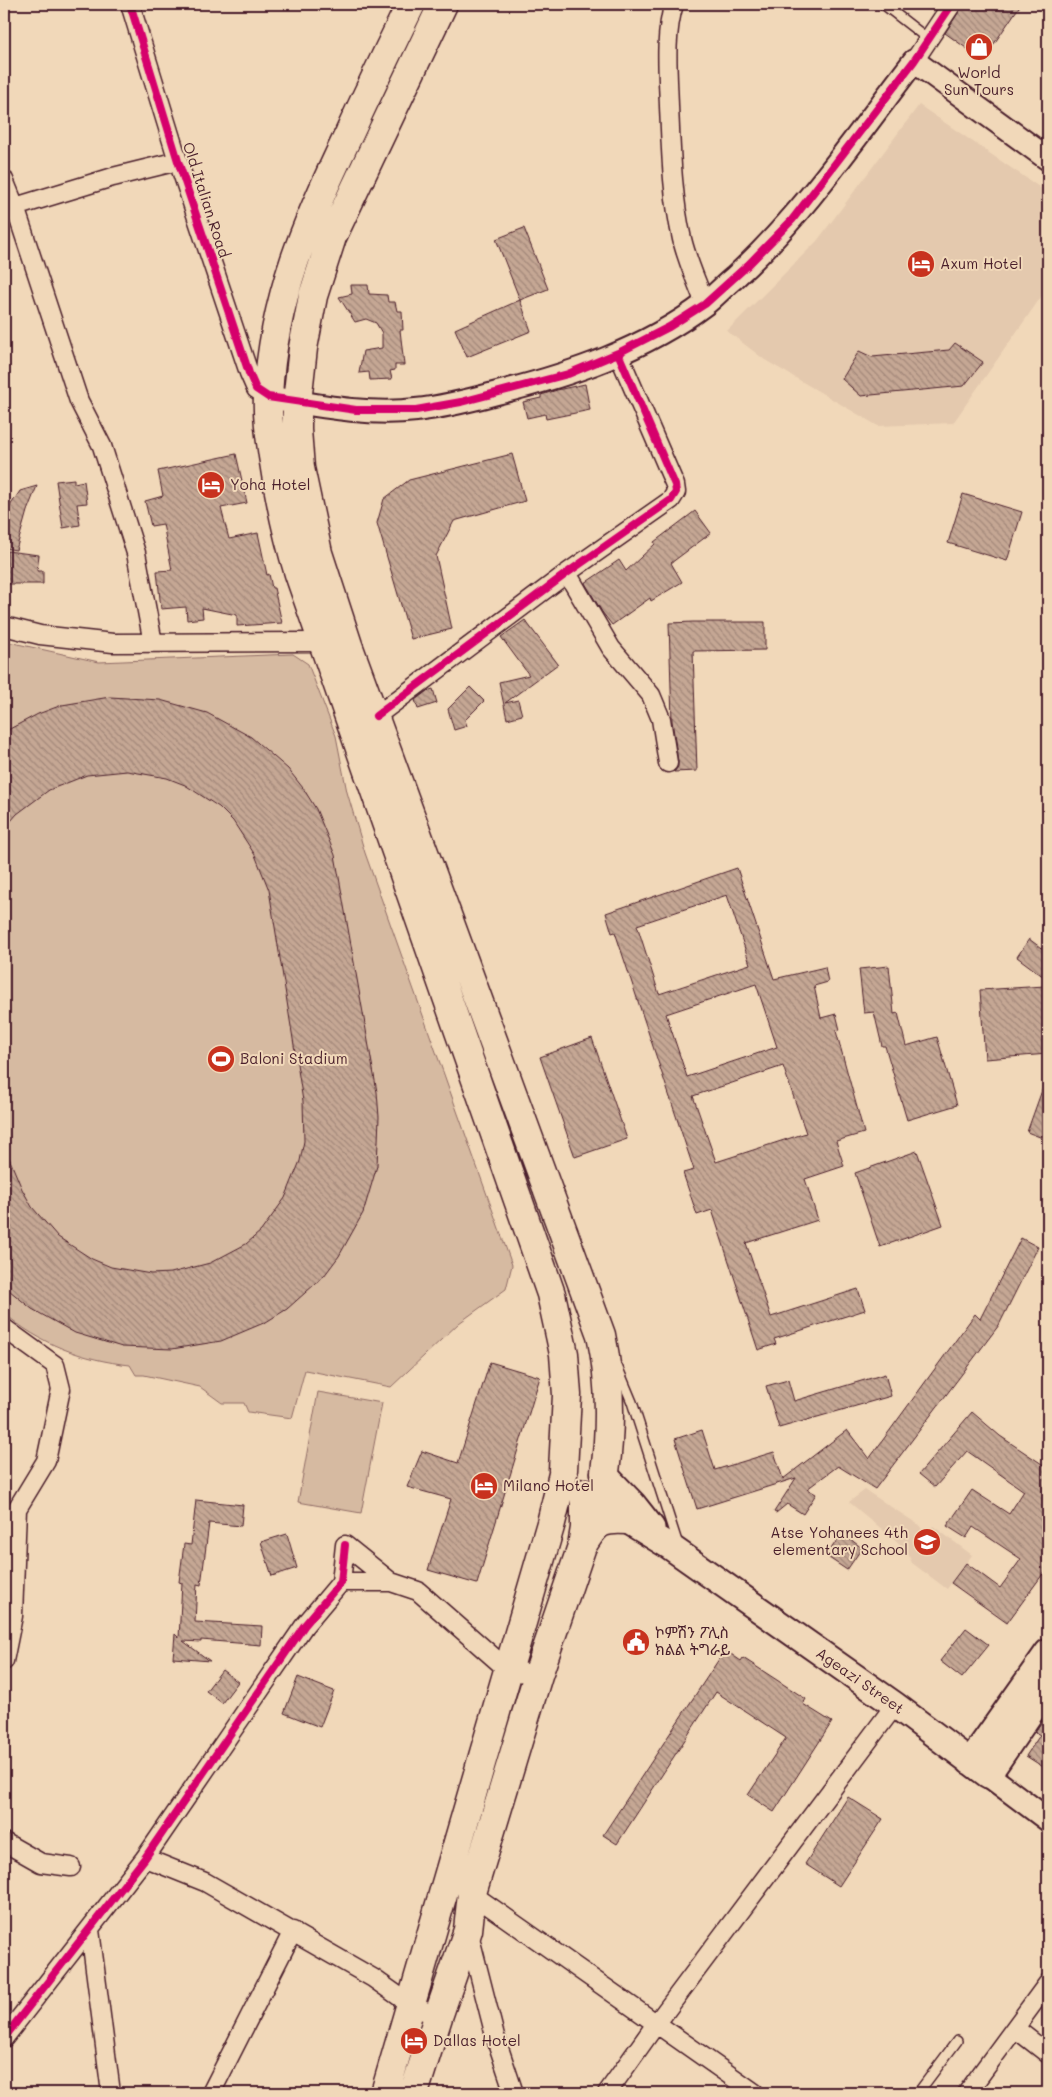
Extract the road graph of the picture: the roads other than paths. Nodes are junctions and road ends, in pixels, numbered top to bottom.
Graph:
1 (130, 4) edge
2 (411, 4) edge
3 (444, 4) edge
4 (674, 4) edge
5 (883, 4) edge
6 (952, 4) edge
7 (928, 39) junction
8 (914, 61) junction
9 (1048, 159) edge
10 (178, 161) junction
11 (4, 180) edge
12 (15, 207) junction
13 (705, 304) junction
14 (618, 353) junction
15 (268, 397) junction
16 (297, 402) junction
17 (567, 573) junction
18 (4, 626) edge
19 (321, 642) junction
20 (153, 643) junction
21 (376, 716) junction
22 (668, 763) dead end
23 (4, 1328) edge
24 (601, 1335) junction
25 (563, 1472) junction
26 (596, 1483) junction
27 (17, 1509) junction
28 (628, 1520) junction
29 (4, 1525) edge
30 (582, 1546) junction
31 (675, 1551) junction
32 (341, 1582) junction
33 (391, 1582) junction
34 (1048, 1652) edge
35 (4, 1661) edge
36 (508, 1670) junction
37 (538, 1675) junction
38 (1048, 1687) edge
39 (895, 1705) junction
40 (979, 1768) junction
41 (1048, 1820) edge
42 (4, 1842) edge
43 (145, 1858) junction
44 (71, 1867) dead end
45 (447, 1879) junction
46 (472, 1893) junction
47 (90, 1930) junction
48 (468, 1930) junction
49 (293, 1931) junction
50 (1048, 1983) edge
51 (411, 2005) junction
52 (438, 2017) junction
53 (656, 2024) junction
54 (1016, 2029) junction
55 (4, 2038) edge
56 (957, 2041) dead end
57 (1048, 2054) edge
58 (111, 2093) edge
59 (211, 2093) edge
60 (385, 2093) edge
61 (414, 2093) edge
62 (514, 2093) edge
63 (607, 2093) edge
64 (755, 2093) edge
65 (918, 2093) edge
66 (967, 2093) edge

1 - 10 street, Old Italian Road
2 - 15 main road
3 - 16 main road
4 - 13 street
5 - 7 lane
6 - 7 street
7 - 8 street
8 - 9 street
8 - 13 street
10 - 12 street
10 - 15 street, Old Italian Road
11 - 12 street
12 - 20 street
13 - 14 street
14 - 16 street
14 - 17 street
15 - 16 street
15 - 19 main road
16 - 21 main road
17 - 21 street
17 - 22 street
18 - 20 street
19 - 20 street
19 - 25 main road
21 - 24 main road
23 - 27 street
24 - 26 main road
24 - 31 lane
25 - 26 main road
25 - 26 main road
25 - 36 main road
26 - 28 main road
26 - 30 main road
26 - 31 main road
27 - 29 street
27 - 35 street
28 - 30 main road
28 - 31 main road
30 - 37 main road
31 - 39 main road, Ageazi Street
32 - 33 street
32 - 33 street
32 - 43 street
33 - 36 street
34 - 40 main road
36 - 37 street
36 - 45 main road
37 - 46 main road
38 - 40 main road
39 - 40 main road, Ageazi Street
39 - 53 street
40 - 41 street, Ageazi Street
42 - 44 street
43 - 47 street
43 - 49 street
45 - 46 street
45 - 51 main road
46 - 48 main road
46 - 53 street
47 - 55 street
47 - 58 street
48 - 52 main road
48 - 62 street
49 - 51 street
49 - 59 street
50 - 54 street
51 - 52 street
51 - 60 main road
52 - 61 main road
53 - 63 street
53 - 64 street
54 - 57 street
54 - 66 street
56 - 65 lane

